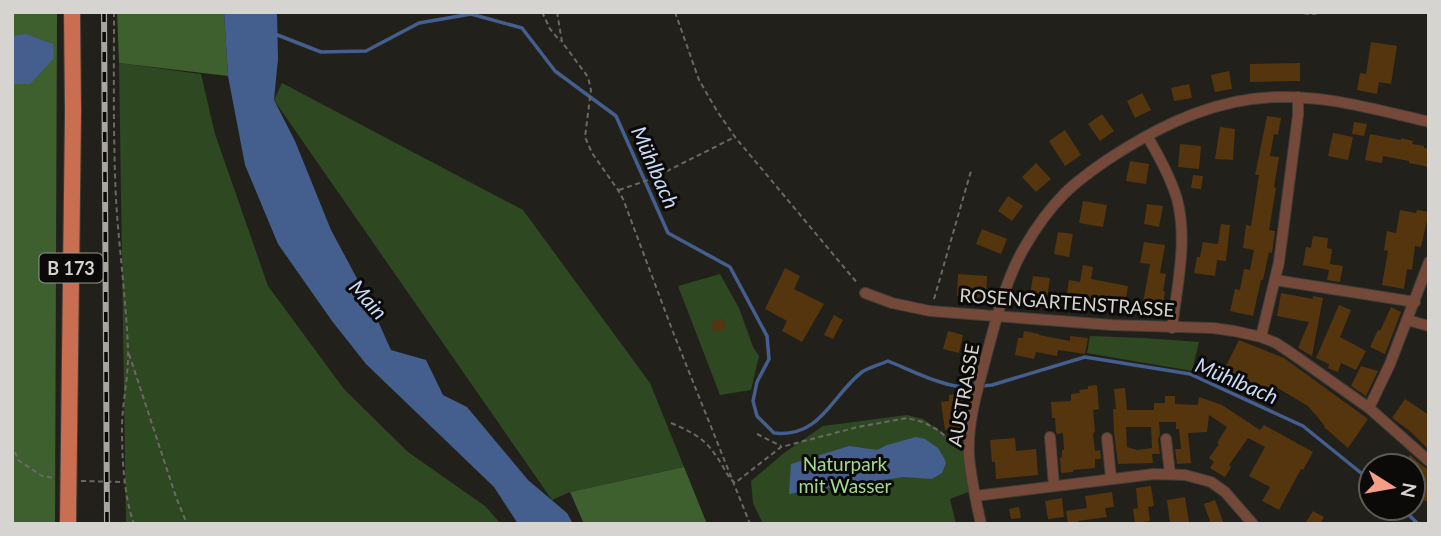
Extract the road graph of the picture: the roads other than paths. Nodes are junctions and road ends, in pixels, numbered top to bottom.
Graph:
1 (72, 12) edge
2 (1298, 97) junction
3 (1429, 122) edge
4 (1147, 136) junction
5 (1429, 262) edge
6 (1275, 280) junction
7 (865, 293) road end
8 (1415, 302) junction
9 (997, 315) junction
10 (1407, 320) junction
11 (1429, 326) edge
12 (1172, 328) junction
13 (1261, 337) junction
14 (1369, 408) junction
15 (1050, 437) dead end
16 (1107, 438) dead end
17 (1166, 439) dead end
18 (1429, 461) edge
19 (1170, 474) junction
20 (1111, 478) junction
21 (1054, 486) junction
22 (975, 496) junction
23 (68, 524) edge
24 (981, 524) edge
25 (1253, 524) edge

1 - 23 main road, B 173
2 - 3 street, AUSTRASSE
2 - 4 street, AUSTRASSE
2 - 6 street
4 - 9 street, AUSTRASSE
4 - 12 street
5 - 8 street
6 - 8 street
6 - 13 street
7 - 9 street, ROSENGARTENSTRASSE
8 - 10 street
9 - 12 street, ROSENGARTENSTRASSE
9 - 22 street, AUSTRASSE
10 - 11 street
10 - 14 street
12 - 13 street, ROSENGARTENSTRASSE
13 - 14 street, ROSENGARTENSTRASSE
14 - 18 street, ROSENGARTENSTRASSE
15 - 21 street
16 - 20 street
17 - 19 street
19 - 20 street
19 - 25 street
20 - 21 street
21 - 22 street
22 - 24 street, AUSTRASSE

